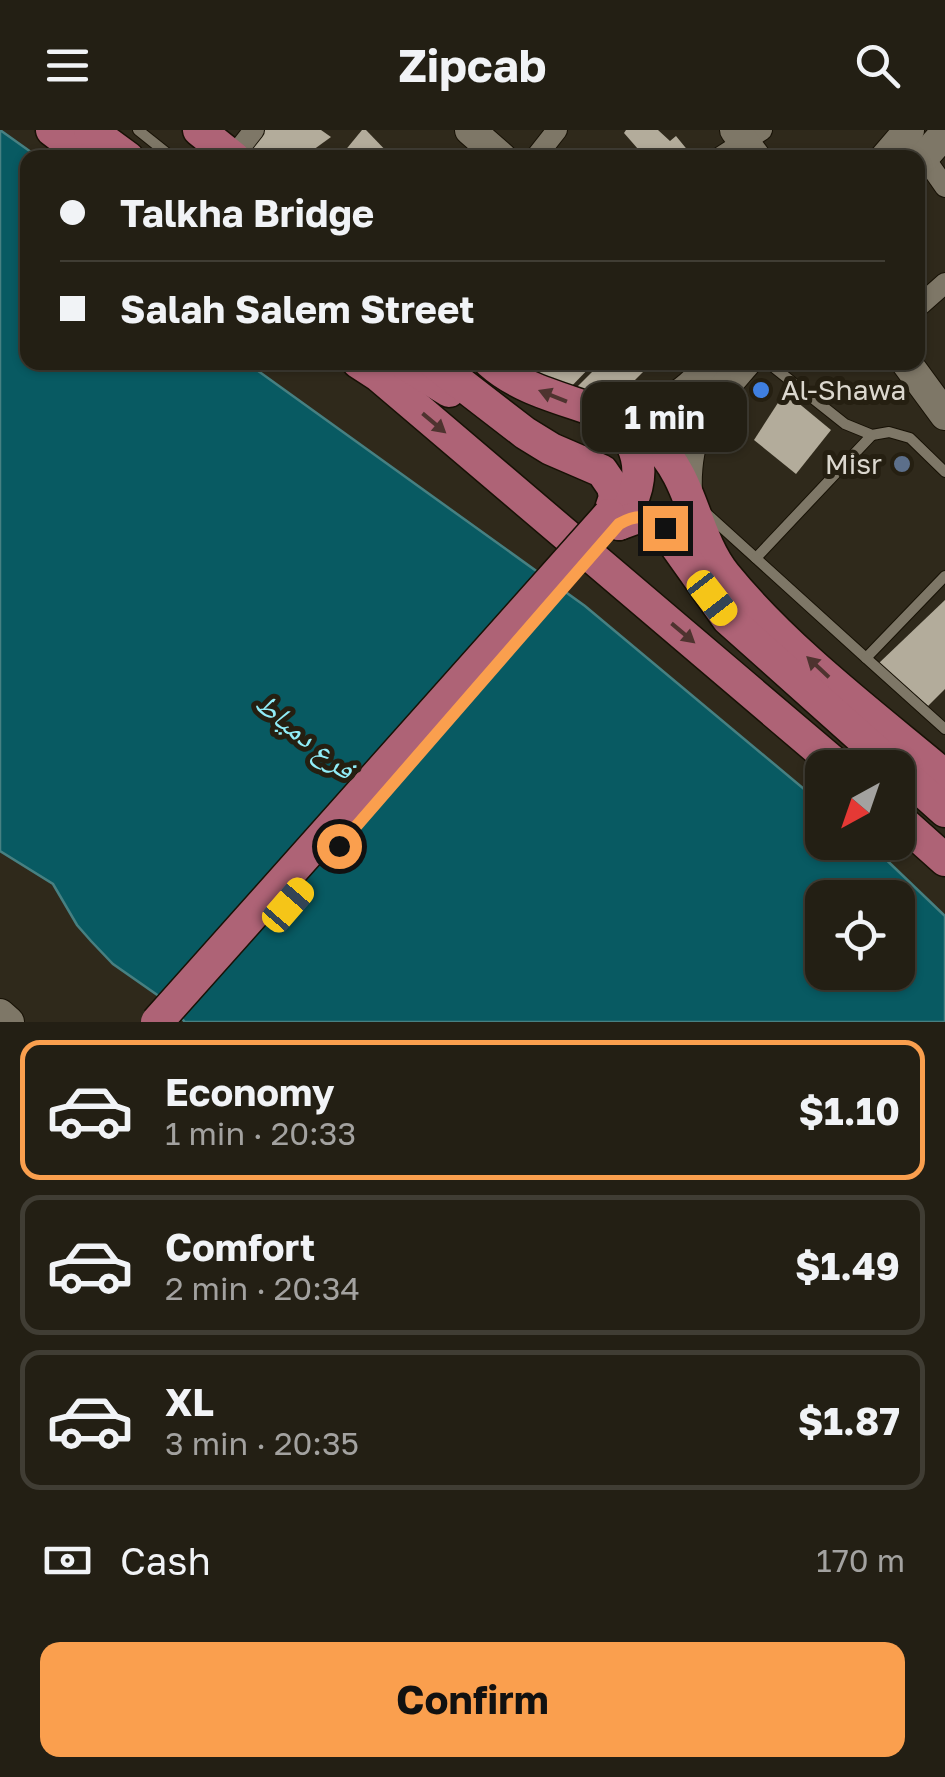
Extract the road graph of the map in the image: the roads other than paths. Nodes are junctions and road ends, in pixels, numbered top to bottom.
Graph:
1 (52, 130) edge
2 (90, 130) edge
3 (138, 130) edge
4 (199, 130) edge
5 (254, 130) edge
6 (470, 130) edge
7 (945, 133) edge
8 (79, 150) edge
9 (117, 150) edge
10 (163, 150) edge
11 (224, 150) edge
12 (238, 150) edge
13 (493, 150) edge
14 (917, 150) edge
15 (925, 161) edge
16 (945, 188) edge
17 (945, 283) edge
18 (925, 301) edge
19 (371, 370) edge
20 (414, 370) edge
21 (444, 370) edge
22 (499, 370) edge
23 (711, 370) edge
24 (736, 370) edge
25 (777, 370) edge
26 (912, 370) edge
27 (699, 399) junction
28 (494, 407) junction
29 (608, 414) junction
30 (945, 415) edge
31 (872, 435) junction
32 (945, 472) edge
33 (687, 495) junction
34 (614, 520) junction
35 (756, 558) junction
36 (945, 576) edge
37 (866, 658) junction
38 (945, 729) edge
39 (819, 750) edge
40 (876, 750) edge
41 (945, 776) edge
42 (915, 785) edge
43 (945, 811) edge
44 (915, 833) edge
45 (945, 860) edge
46 (0, 1014) edge
47 (9, 1022) edge
48 (157, 1022) edge
49 (186, 1022) edge

1 - 8 main road
2 - 9 main road
3 - 10 lane
4 - 11 main road
5 - 12 street
6 - 13 main road
7 - 14 main road
15 - 16 street
17 - 18 street
19 -> 39 main road
20 - 28 main road
21 - 28 main road
29 -> 22 main road
23 - 27 main road
24 - 27 main road
25 - 31 lane
26 - 30 main road
27 - 29 main road
27 - 33 main road
28 - 34 main road
29 - 33 main road
29 - 34 main road
31 - 32 lane
31 - 35 lane
33 - 35 lane
41 -> 33 main road
34 - 40 main road
34 - 48 main road, bridge
34 - 49 main road
35 - 37 lane
36 - 37 lane
37 - 38 lane
42 - 43 main road
44 - 45 main road
46 - 47 main road

